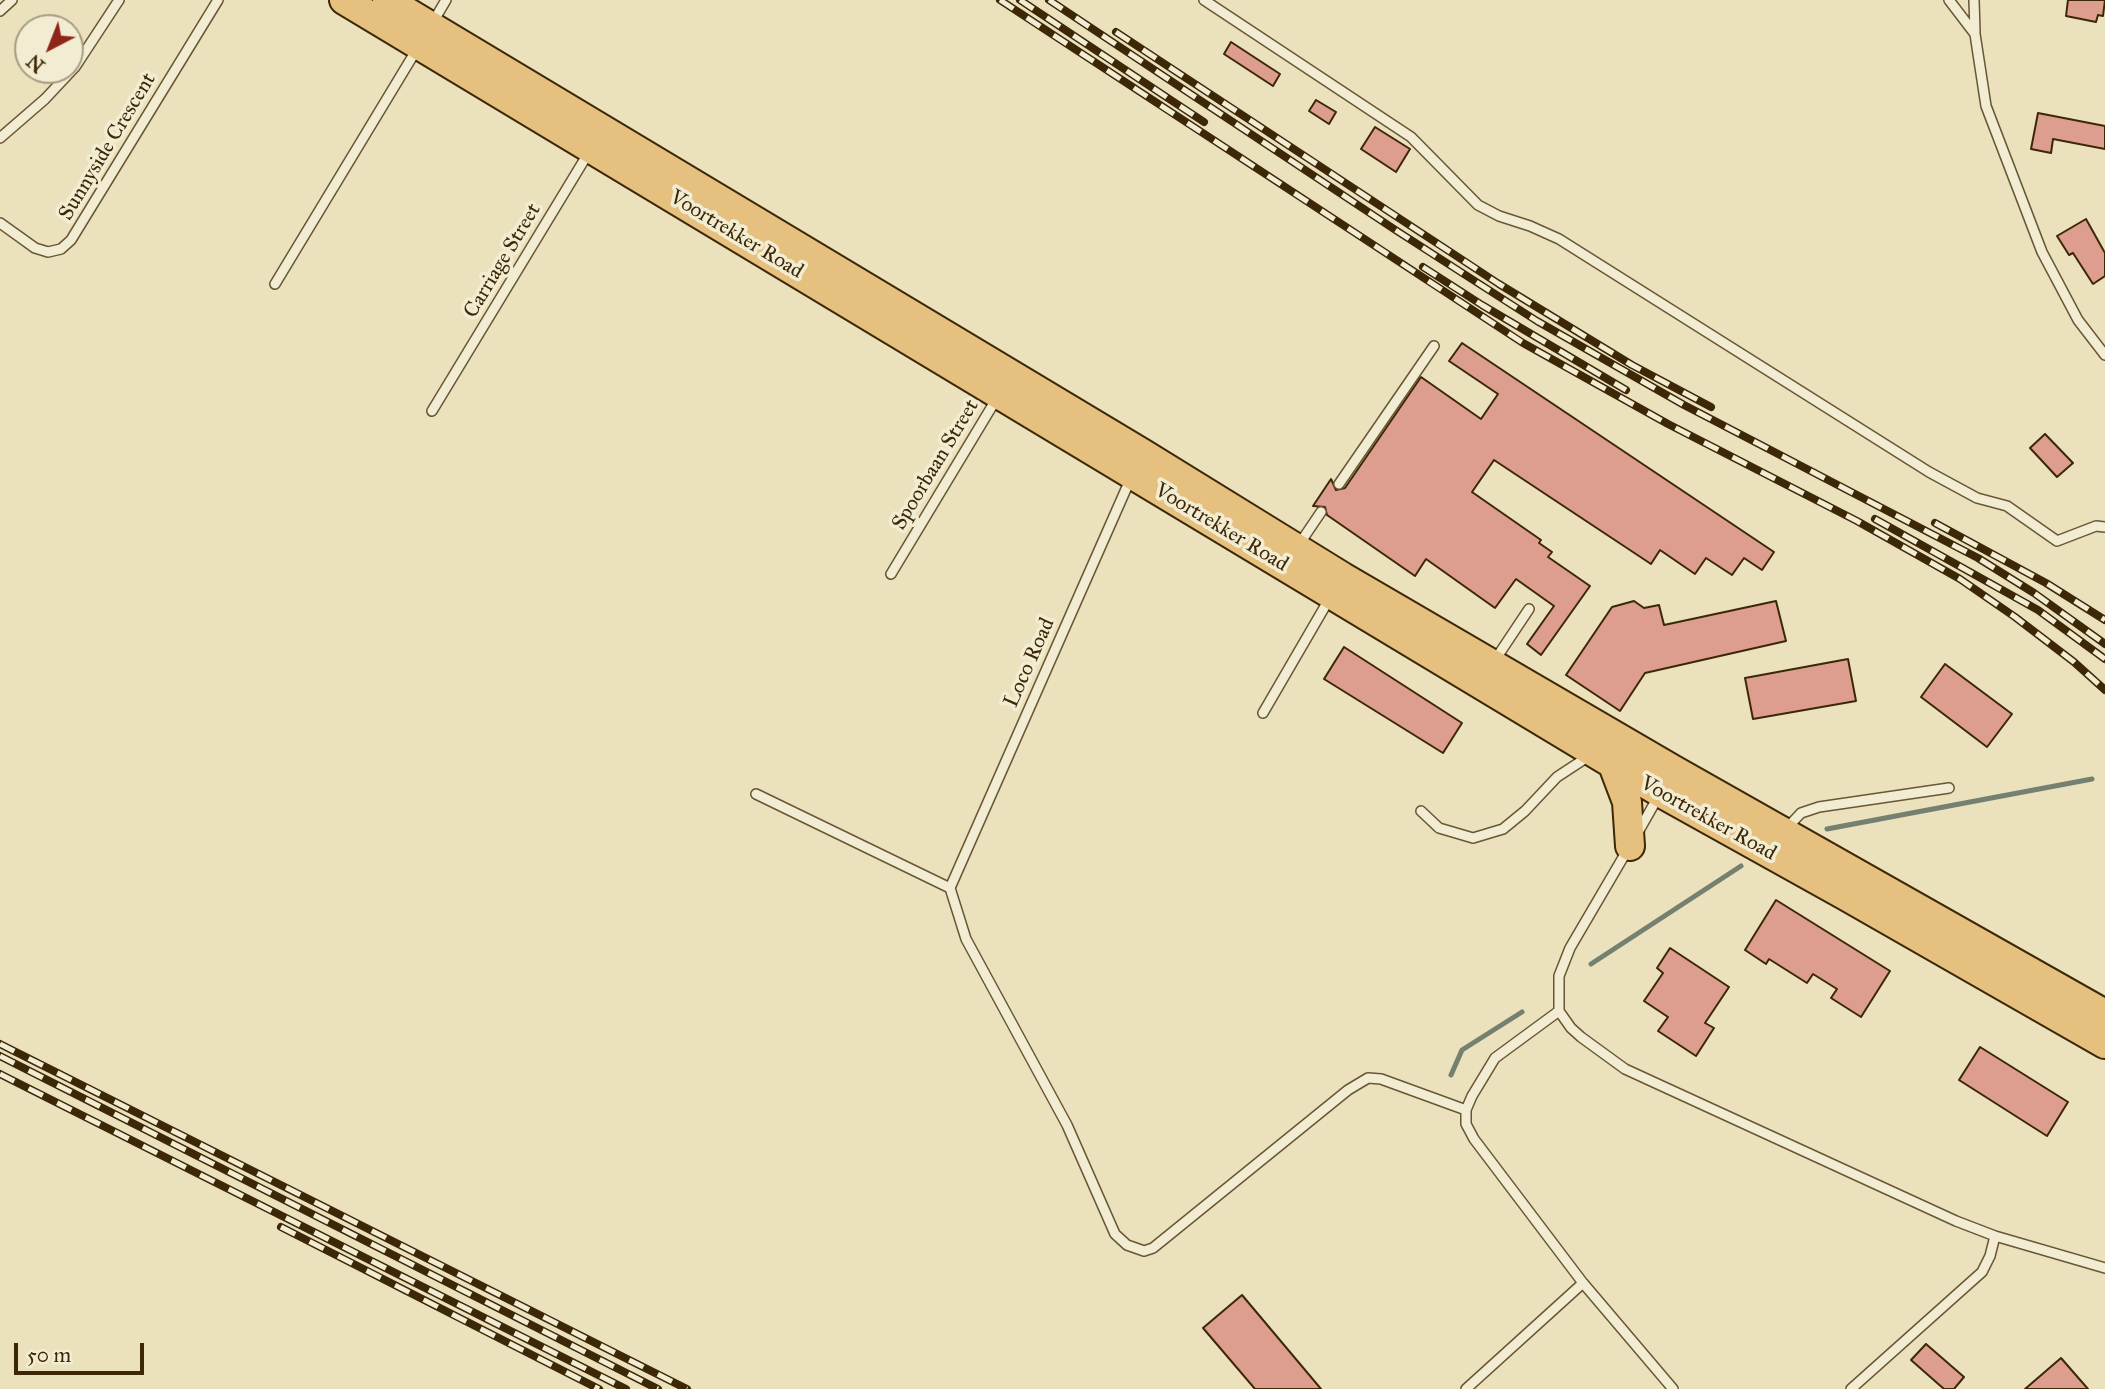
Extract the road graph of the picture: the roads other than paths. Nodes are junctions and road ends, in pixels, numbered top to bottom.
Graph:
1 (12, 0) edge
2 (119, 0) edge
3 (218, 0) edge
4 (344, 0) edge
5 (387, 0) edge
6 (446, 0) edge
7 (1204, 0) edge
8 (1949, 0) edge
9 (1974, 0) edge
10 (0, 11) edge
11 (1975, 34) junction
12 (425, 36) junction
13 (0, 138) edge
14 (598, 138) junction
15 (0, 223) edge
16 (275, 284) dead end
17 (1434, 346) dead end
18 (2105, 355) edge
19 (1004, 385) junction
20 (432, 411) dead end
21 (1137, 464) junction
22 (1339, 485) dead end
23 (1321, 512) dead end
24 (2105, 527) edge
25 (1297, 548) junction
26 (891, 573) dead end
27 (1338, 586) junction
28 (1529, 609) dead end
29 (1486, 674) junction
30 (1263, 713) dead end
31 (1603, 759) junction
32 (1668, 782) junction
33 (1950, 788) dead end
34 (756, 794) dead end
35 (1421, 811) dead end
36 (1777, 844) junction
37 (1630, 846) junction
38 (950, 888) junction
39 (1559, 1011) junction
40 (2105, 1014) edge
41 (2105, 1044) edge
42 (1466, 1110) junction
43 (1995, 1236) junction
44 (2082, 1260) junction
45 (2105, 1260) edge
46 (2105, 1268) edge
47 (1583, 1283) junction
48 (1466, 1389) edge
49 (1673, 1389) edge
50 (1851, 1389) edge

1 - 10 lane
2 - 13 lane
3 - 15 lane, Sunnyside Crescent
4 - 12 main road, Voortrekker Road
5 - 12 main road, Voortrekker Road
6 - 12 lane
7 - 24 lane
8 - 11 lane
9 - 11 lane
11 - 18 lane
12 - 14 main road, Voortrekker Road
12 - 16 lane
14 - 19 main road, Voortrekker Road
14 - 20 lane, Carriage Street
17 - 22 lane
19 - 21 main road, Voortrekker Road
19 - 26 lane, Spoorbaan Street
21 - 25 main road, Voortrekker Road
21 - 27 main road, Voortrekker Road
21 - 38 lane, Loco Road
23 - 25 lane
25 - 27 main road, Voortrekker Road
27 - 29 main road, Voortrekker Road
27 - 30 lane
28 - 29 lane
29 - 31 main road, Voortrekker Road
29 - 32 main road, Voortrekker Road
31 - 32 main road, Voortrekker Road
31 - 35 lane
31 - 37 main road
32 - 36 main road, Voortrekker Road
32 - 37 lane
33 - 36 lane
34 - 38 lane
36 - 40 main road, Voortrekker Road
36 - 41 main road, Voortrekker Road
37 - 39 lane
38 - 42 lane
39 - 42 lane
39 - 43 lane
42 - 47 lane
43 - 44 lane
43 - 50 lane
44 - 45 lane
44 - 46 lane
47 - 48 lane
47 - 49 lane

